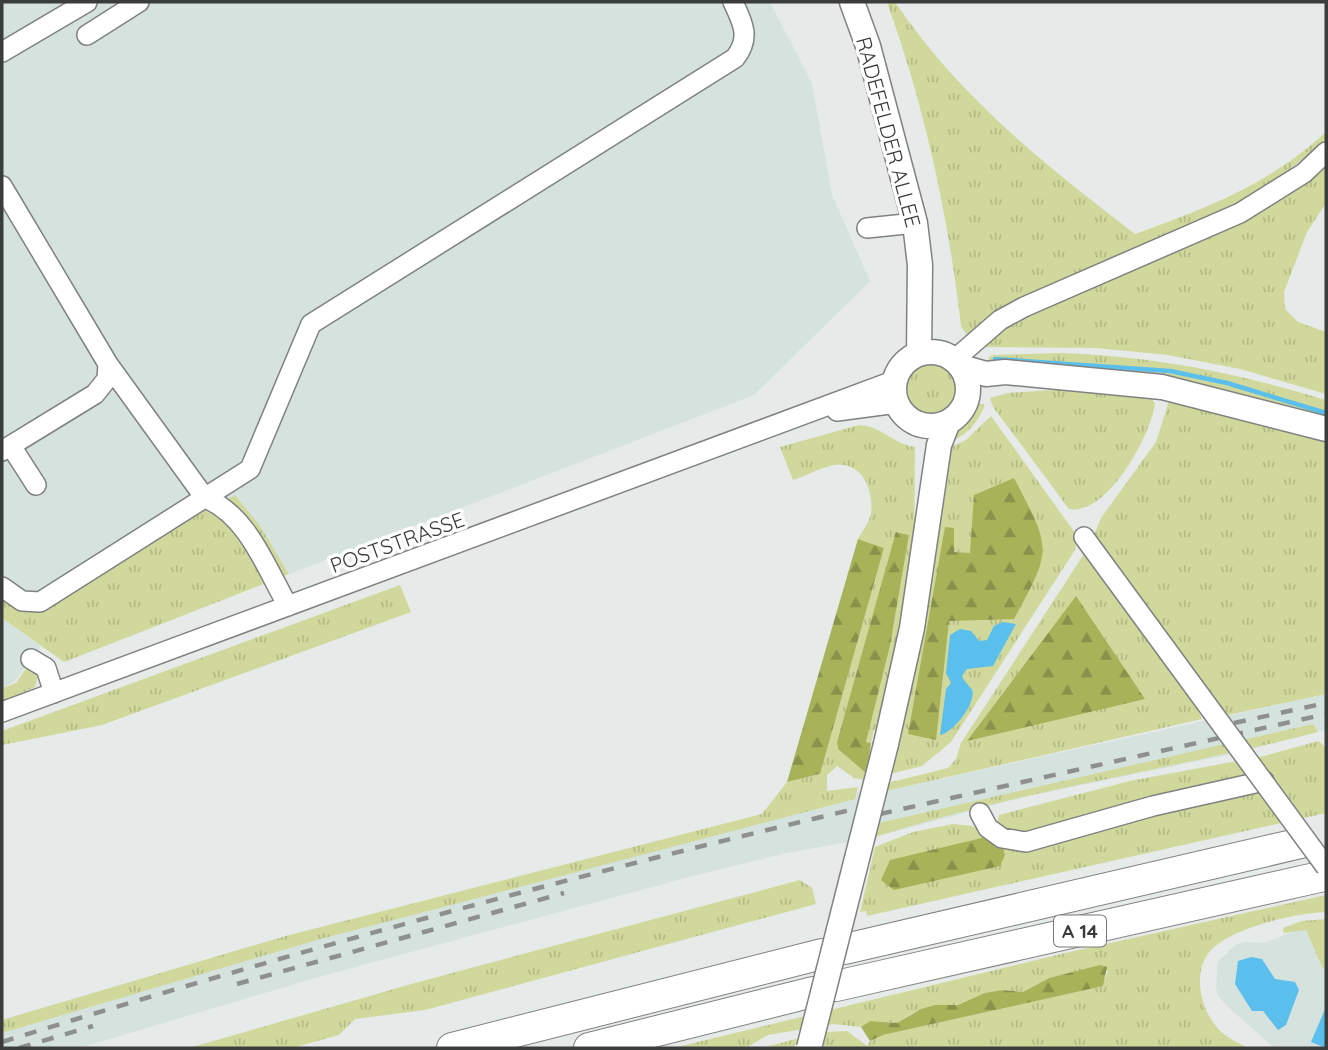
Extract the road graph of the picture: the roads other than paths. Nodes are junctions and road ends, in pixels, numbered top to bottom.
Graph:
1 (87, 2) edge
2 (139, 2) edge
3 (733, 2) edge
4 (852, 2) edge
5 (87, 35) dead end
6 (2, 52) edge
7 (1326, 152) edge
8 (2, 186) edge
9 (915, 223) junction
10 (867, 228) dead end
11 (944, 359) junction
12 (108, 363) junction
13 (1101, 381) junction
14 (968, 393) junction
15 (902, 401) junction
16 (948, 422) junction
17 (1326, 429) edge
18 (6, 449) edge
19 (36, 485) dead end
20 (205, 498) junction
21 (925, 531) junction
22 (1084, 537) dead end
23 (2, 587) edge
24 (288, 606) junction
25 (31, 659) dead end
26 (54, 693) junction
27 (2, 712) edge
28 (1264, 781) junction
29 (980, 813) dead end
30 (1314, 841) edge
31 (1325, 872) edge
32 (452, 1048) edge
33 (589, 1048) edge
34 (808, 1048) edge

1 - 6 street
2 - 5 street
3 - 20 street
4 - 9 main road, RADEFELDER ALLEE
7 - 11 street
8 - 12 street
9 - 10 street
9 - 11 main road, RADEFELDER ALLEE
11 - 13 main road
11 - 14 main road
11 - 15 main road
12 - 18 street
12 - 20 street
13 - 14 main road
13 - 17 main road
14 - 16 main road
15 - 16 main road
15 - 21 main road
15 - 24 street, POSTSTRASSE
16 - 21 main road
18 - 19 street
20 - 23 street
20 - 24 street
21 - 34 main road, bridge
22 - 28 street, bridge
24 - 26 street, POSTSTRASSE
25 - 26 street
26 - 27 street, POSTSTRASSE
28 - 29 street
28 - 31 street, bridge
30 - 32 highway, A 14
31 - 33 highway, A 14

